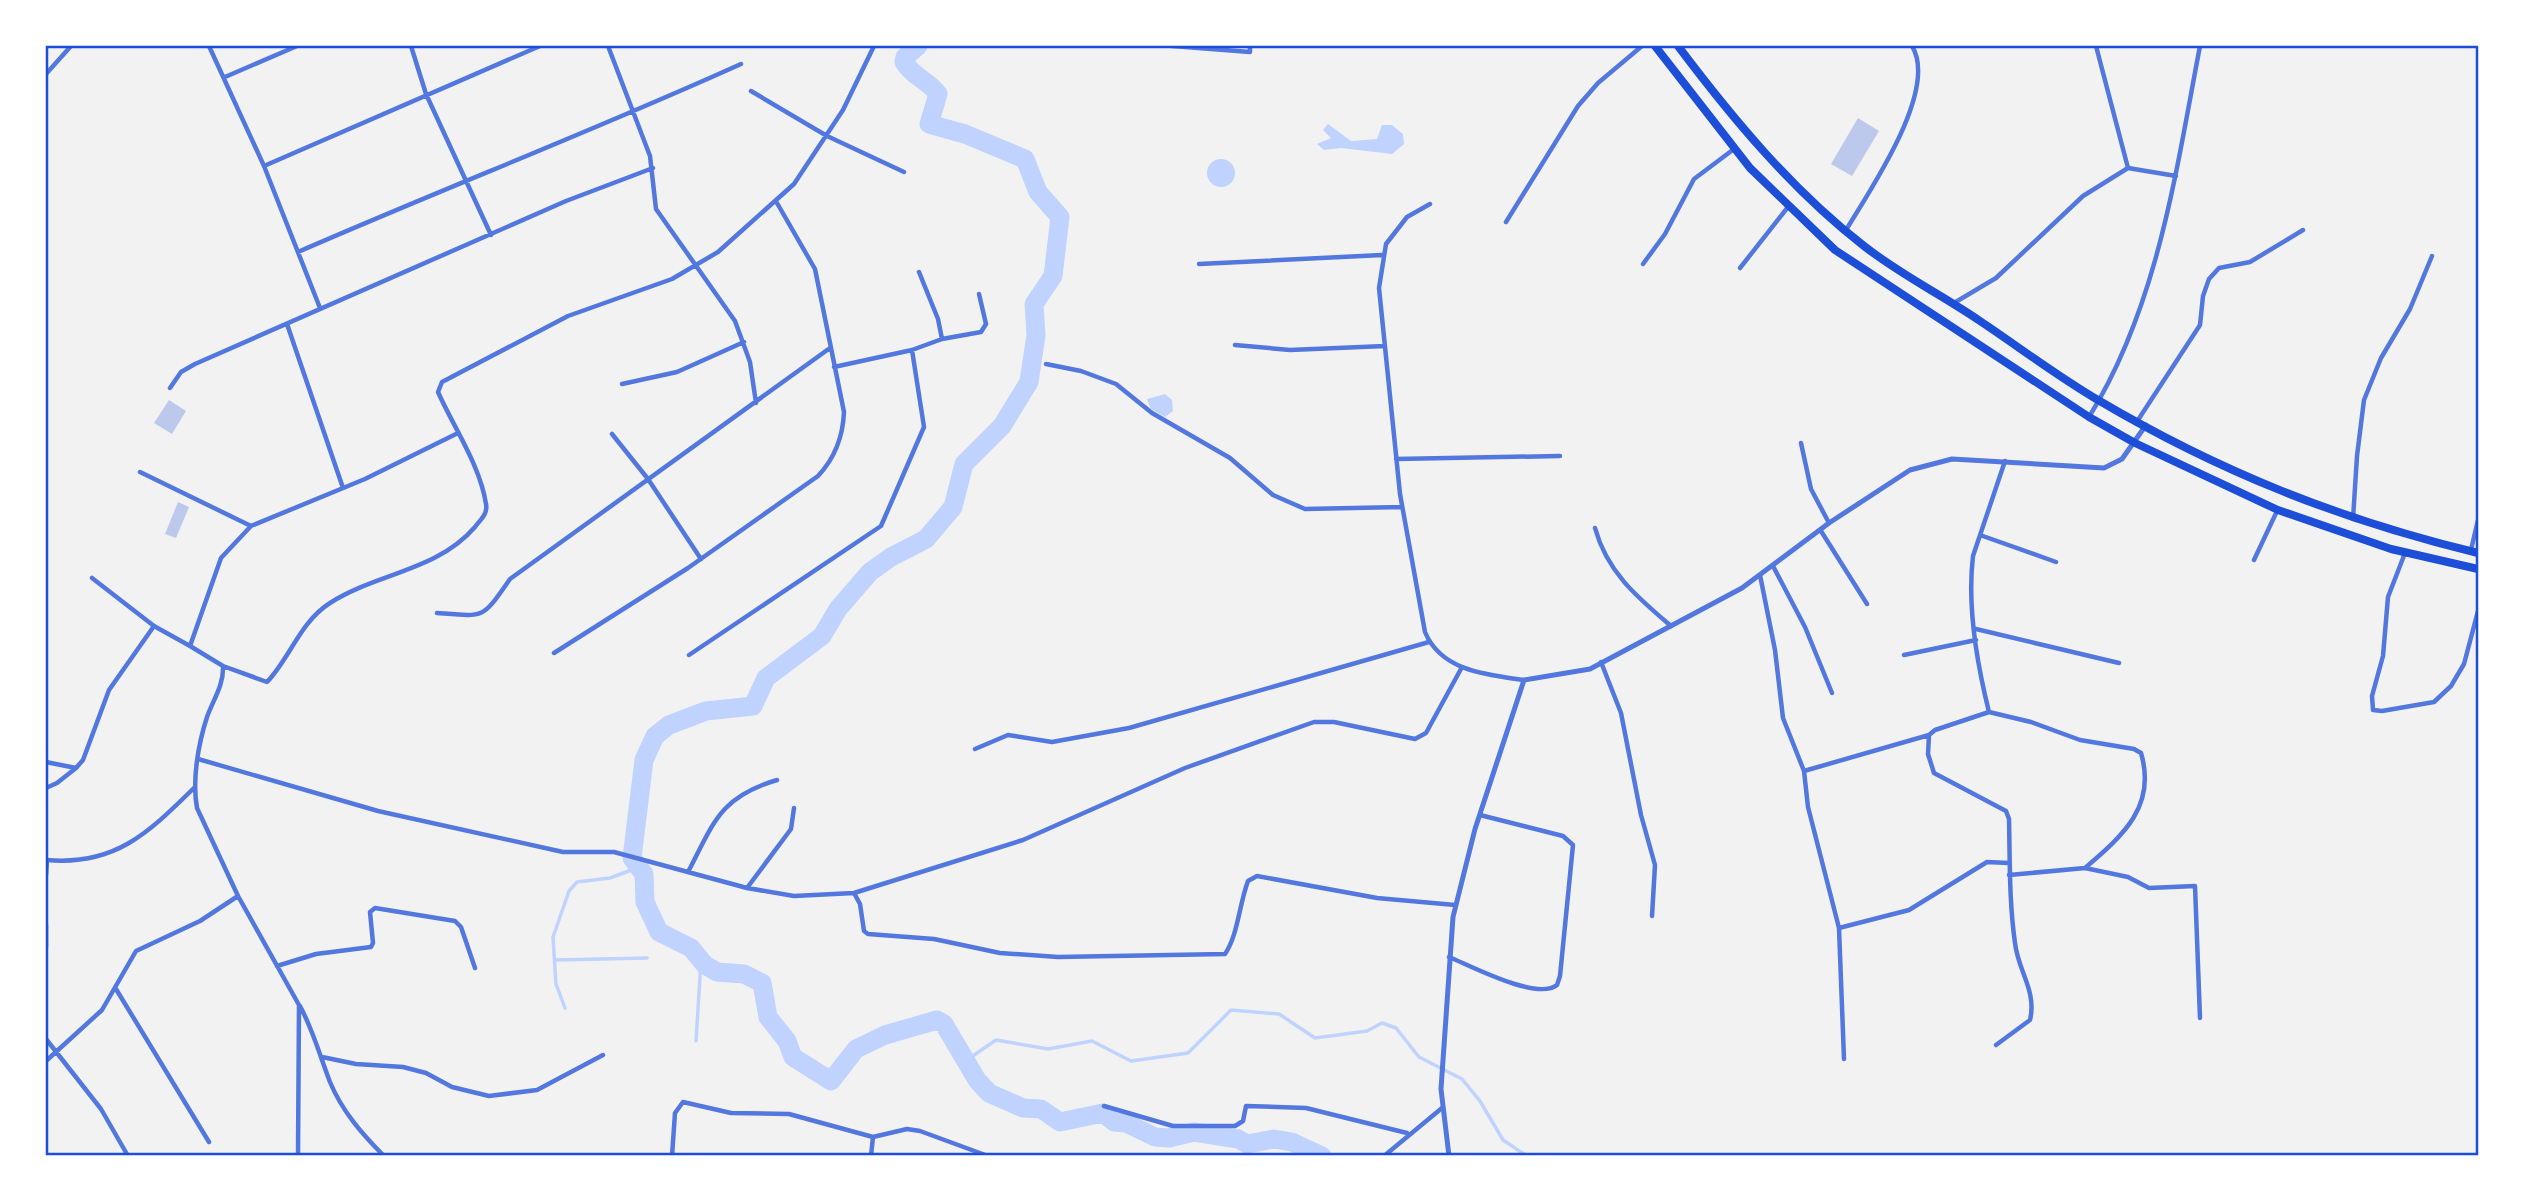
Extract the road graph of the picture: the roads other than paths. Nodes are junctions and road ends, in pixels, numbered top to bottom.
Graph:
1 (71, 46) edge
2 (209, 46) edge
3 (297, 46) edge
4 (411, 46) edge
5 (540, 46) edge
6 (608, 46) edge
7 (874, 46) edge
8 (1172, 46) edge
9 (1250, 46) edge
10 (1642, 46) edge
11 (1655, 46) edge
12 (1678, 46) edge
13 (1912, 46) edge
14 (2096, 46) edge
15 (2200, 46) edge
16 (741, 64) dead end
17 (46, 74) edge
18 (225, 77) junction
19 (751, 91) dead end
20 (426, 94) junction
21 (634, 113) junction
22 (827, 136) junction
23 (1734, 149) junction
24 (264, 166) junction
25 (653, 168) junction
26 (2129, 169) junction
27 (904, 172) dead end
28 (2176, 176) junction
29 (465, 180) junction
30 (777, 203) junction
31 (1430, 204) dead end
32 (1788, 207) junction
33 (1506, 222) dead end
34 (2303, 230) dead end
35 (1845, 231) junction
36 (491, 235) junction
37 (298, 253) junction
38 (1382, 256) junction
39 (2432, 256) dead end
40 (1199, 264) dead end
41 (1643, 264) dead end
42 (695, 268) junction
43 (1740, 268) dead end
44 (919, 272) dead end
45 (979, 294) dead end
46 (1952, 304) junction
47 (320, 309) junction
48 (287, 324) junction
49 (942, 339) junction
50 (744, 341) junction
51 (1235, 345) dead end
52 (1385, 346) junction
53 (830, 348) junction
54 (912, 350) junction
55 (1046, 364) dead end
56 (834, 367) junction
57 (622, 384) dead end
58 (170, 388) dead end
59 (2099, 401) junction
60 (756, 403) junction
61 (2089, 417) junction
62 (2141, 423) junction
63 (457, 434) junction
64 (612, 434) dead end
65 (1801, 443) dead end
66 (2135, 443) junction
67 (1560, 457) dead end
68 (1396, 458) junction
69 (2005, 461) junction
70 (140, 472) dead end
71 (648, 480) junction
72 (342, 488) junction
73 (1402, 508) junction
74 (2278, 510) junction
75 (2353, 520) junction
76 (2479, 520) edge
77 (1829, 523) junction
78 (251, 526) junction
79 (1595, 528) dead end
80 (1821, 531) junction
81 (1980, 535) junction
82 (2406, 552) junction
83 (2475, 552) edge
84 (701, 559) junction
85 (2254, 560) dead end
86 (2056, 562) dead end
87 (1773, 566) junction
88 (2479, 569) edge
89 (1760, 575) junction
90 (92, 578) dead end
91 (1867, 604) dead end
92 (2479, 611) edge
93 (437, 613) dead end
94 (154, 626) junction
95 (1671, 626) junction
96 (1976, 629) junction
97 (1976, 640) junction
98 (1429, 642) junction
99 (190, 646) junction
100 (554, 653) dead end
101 (689, 655) dead end
102 (1904, 655) dead end
103 (1601, 662) junction
104 (2119, 663) dead end
105 (223, 666) junction
106 (1462, 667) junction
107 (1524, 680) junction
108 (1832, 693) dead end
109 (1989, 712) junction
110 (1929, 736) junction
111 (975, 749) dead end
112 (198, 759) junction
113 (46, 762) edge
114 (76, 768) junction
115 (1804, 771) junction
116 (777, 779) dead end
117 (195, 787) junction
118 (46, 788) edge
119 (794, 808) dead end
120 (1480, 815) junction
121 (46, 857) edge
122 (2009, 863) junction
123 (2085, 868) junction
124 (688, 872) junction
125 (46, 875) edge
126 (2009, 875) junction
127 (747, 888) junction
128 (854, 893) junction
129 (238, 896) junction
130 (1455, 905) junction
131 (1653, 916) dead end
132 (46, 925) edge
133 (1839, 928) junction
134 (46, 947) edge
135 (1448, 957) junction
136 (276, 966) junction
137 (475, 968) dead end
138 (116, 988) junction
139 (299, 1005) junction
140 (2200, 1018) dead end
141 (46, 1039) edge
142 (1996, 1045) dead end
143 (57, 1052) junction
144 (603, 1055) dead end
145 (322, 1057) junction
146 (1844, 1059) dead end
147 (46, 1061) edge
148 (1104, 1106) dead end
149 (1442, 1108) junction
150 (1407, 1133) junction
151 (873, 1137) junction
152 (209, 1142) dead end
153 (128, 1156) edge
154 (298, 1156) edge
155 (384, 1156) edge
156 (672, 1156) edge
157 (871, 1156) edge
158 (989, 1156) edge
159 (1384, 1156) edge
160 (1449, 1156) edge

1 - 17 street
2 - 18 street
3 - 18 street
4 - 20 street
5 - 20 street
6 - 21 street
7 - 22 street
8 - 9 street
10 - 33 street
11 - 23 highway
12 - 35 highway
13 - 35 street
14 - 26 street
15 - 28 street
16 - 21 street
18 - 24 street
19 - 22 street
20 - 24 street
20 - 29 street
21 - 25 street
21 - 29 street
22 - 27 street
22 - 30 street
23 - 32 highway
23 - 41 street
24 - 37 street
25 - 36 street
25 - 42 street
26 - 28 street
26 - 46 street
28 - 59 street
29 - 36 street
29 - 37 street
30 - 42 street
30 - 53 street
31 - 38 street
32 - 43 street
32 - 61 highway
34 - 62 street
35 - 46 highway
36 - 47 street
37 - 47 street
38 - 40 street
38 - 52 street
39 - 75 street
42 - 50 street
42 - 63 street
44 - 49 street
45 - 49 street
46 - 59 highway
47 - 48 street
48 - 58 street
48 - 72 street
49 - 54 street
50 - 57 street
50 - 60 street
51 - 52 street
52 - 68 street
53 - 56 street
53 - 60 street
54 - 56 street
54 - 101 street
55 - 73 street
56 - 84 street
59 - 61 street
59 - 62 highway
60 - 71 street
61 - 66 highway
62 - 66 street
62 - 75 highway
63 - 72 street
63 - 105 street
64 - 71 street
65 - 77 street
66 - 69 street
66 - 74 highway
67 - 68 street
68 - 73 street
69 - 77 street
69 - 81 street
70 - 78 street
71 - 84 street
71 - 93 street
72 - 78 street
73 - 98 street
74 - 82 highway
74 - 85 street
75 - 83 highway
76 - 83 street
77 - 80 street
78 - 99 street
79 - 95 street
80 - 87 street
80 - 91 street
81 - 86 street
81 - 96 street
82 - 88 highway
82 - 92 street
84 - 100 street
87 - 89 street
87 - 108 street
89 - 95 street
89 - 115 street
90 - 94 street
94 - 99 street
94 - 114 street
95 - 103 street
96 - 97 street
96 - 104 street
97 - 102 street
97 - 109 street
98 - 106 street
98 - 111 street
99 - 105 street
103 - 107 street
103 - 131 street
105 - 112 street
106 - 107 street
106 - 128 street
107 - 120 street
109 - 110 street
109 - 123 street
110 - 115 street
110 - 122 street
112 - 117 street
112 - 124 street
113 - 114 street
114 - 118 street
115 - 133 street
116 - 124 street
117 - 121 street
117 - 129 street
119 - 127 street
120 - 130 street
120 - 135 street
121 - 125 street
122 - 126 street
122 - 133 street
123 - 126 street
123 - 140 street
124 - 127 street
126 - 142 street
127 - 128 street
128 - 130 street
129 - 136 street
129 - 138 street
130 - 135 street
132 - 134 street
133 - 146 street
135 - 149 street
136 - 137 street
136 - 139 street
138 - 143 street
138 - 152 street
139 - 145 street
139 - 154 street
141 - 143 street
143 - 147 street
143 - 153 street
144 - 145 street
145 - 155 street
148 - 150 street
149 - 150 street
149 - 160 street
150 - 159 street
151 - 156 street
151 - 157 street
151 - 158 street

